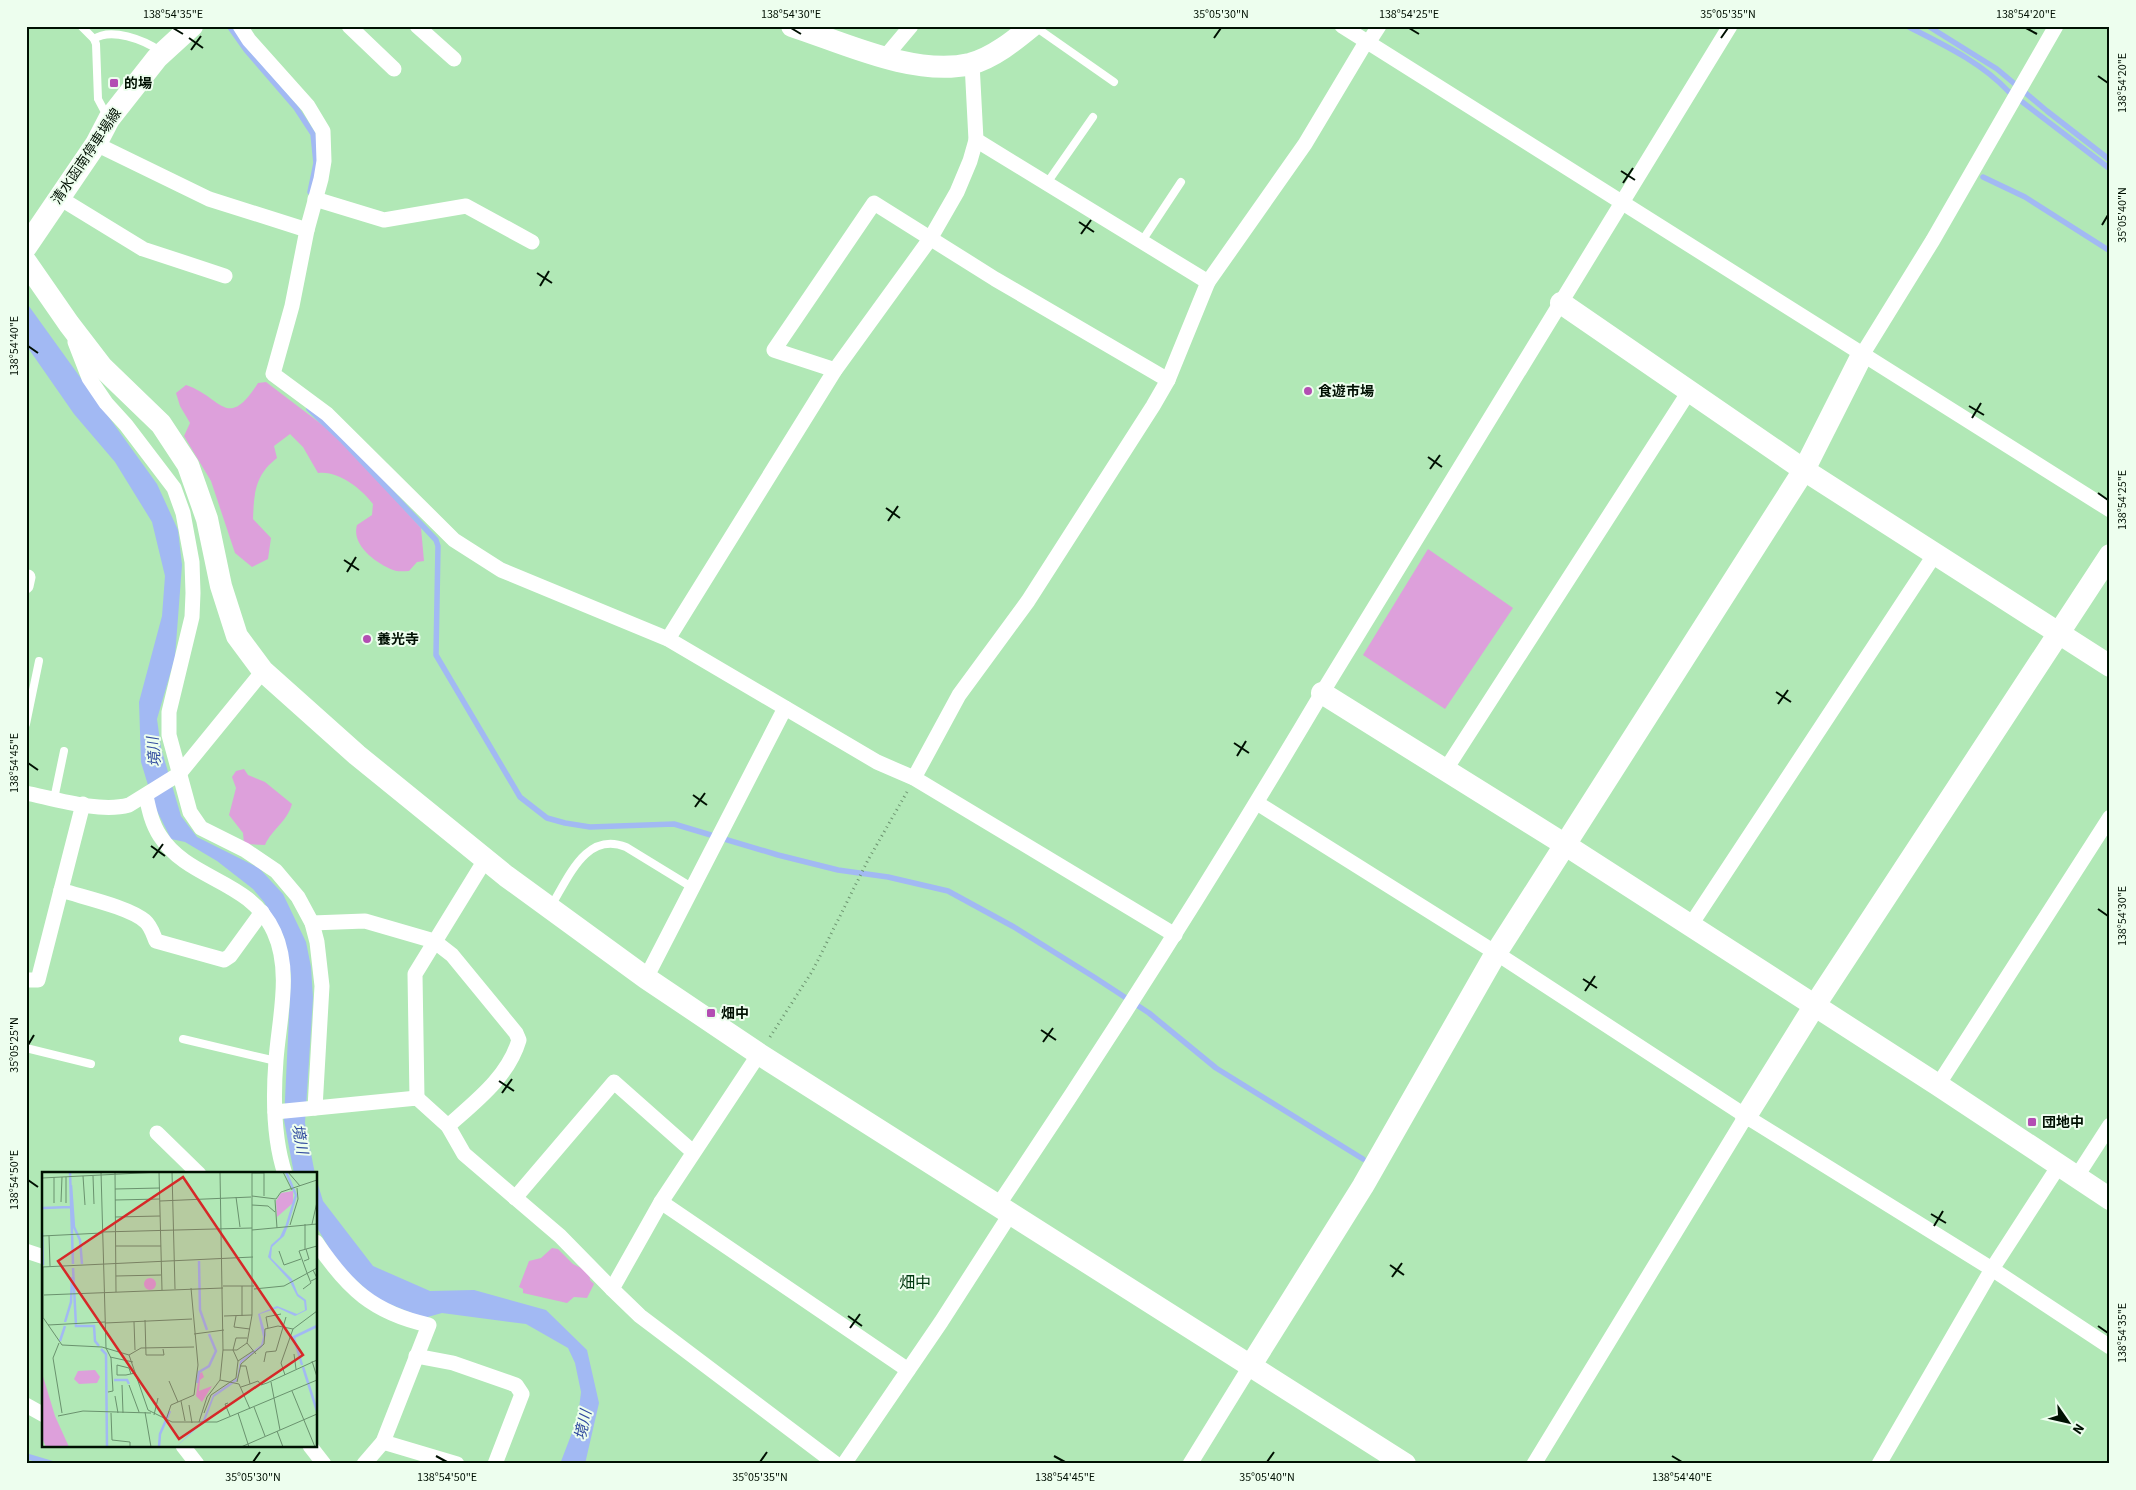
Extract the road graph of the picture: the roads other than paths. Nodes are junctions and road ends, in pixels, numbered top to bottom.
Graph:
1 (82, 26) edge
2 (192, 26) edge
3 (240, 26) edge
4 (349, 26) edge
5 (417, 26) edge
6 (792, 26) edge
7 (911, 26) edge
8 (1033, 26) edge
9 (1342, 26) edge
10 (1379, 26) edge
11 (1730, 26) edge
12 (2056, 26) edge
13 (94, 39) junction
14 (1367, 43) junction
15 (162, 52) junction
16 (885, 57) junction
17 (454, 59) dead end
18 (972, 63) junction
19 (394, 69) dead end
20 (1114, 82) dead end
21 (1093, 117) dead end
22 (109, 119) junction
23 (976, 140) junction
24 (96, 144) junction
25 (1181, 182) dead end
26 (1047, 183) junction
27 (58, 197) junction
28 (315, 199) junction
29 (1620, 203) junction
30 (307, 230) junction
31 (930, 239) junction
32 (1142, 241) junction
33 (532, 242) dead end
34 (26, 247) edge
35 (26, 262) edge
36 (225, 276) dead end
37 (1208, 282) junction
38 (1561, 302) junction
39 (69, 324) junction
40 (1862, 355) junction
41 (835, 370) junction
42 (1168, 380) junction
43 (1690, 390) junction
44 (1804, 470) junction
45 (2110, 510) edge
46 (1935, 554) junction
47 (2110, 554) edge
48 (26, 577) edge
49 (26, 586) edge
50 (2058, 632) junction
51 (668, 640) junction
52 (39, 661) dead end
53 (2110, 666) edge
54 (263, 671) junction
55 (1322, 693) junction
56 (785, 708) junction
57 (26, 724) edge
58 (64, 752) dead end
59 (1446, 769) junction
60 (179, 774) junction
61 (914, 778) junction
62 (26, 793) edge
63 (146, 796) junction
64 (54, 799) junction
65 (1257, 803) junction
66 (82, 804) junction
67 (2110, 817) edge
68 (1564, 844) junction
69 (485, 860) junction
70 (693, 888) junction
71 (61, 890) junction
72 (550, 908) junction
73 (262, 912) junction
74 (312, 923) junction
75 (1690, 926) junction
76 (1175, 935) junction
77 (434, 941) junction
78 (1496, 953) junction
79 (646, 978) junction
80 (26, 980) edge
81 (1815, 1005) junction
82 (183, 1039) dead end
83 (26, 1048) edge
84 (759, 1054) junction
85 (276, 1061) junction
86 (91, 1064) dead end
87 (1938, 1084) junction
88 (417, 1098) junction
89 (315, 1108) junction
90 (275, 1112) junction
91 (1746, 1116) junction
92 (2110, 1125) edge
93 (448, 1126) junction
94 (157, 1133) dead end
95 (692, 1152) junction
96 (2068, 1170) junction
97 (197, 1172) edge
98 (284, 1172) edge
99 (515, 1198) junction
100 (2110, 1199) edge
101 (661, 1202) junction
102 (1005, 1209) junction
103 (318, 1245) edge
104 (26, 1252) edge
105 (42, 1256) edge
106 (1992, 1268) junction
107 (612, 1289) junction
108 (2110, 1347) edge
109 (416, 1356) junction
110 (1251, 1365) junction
111 (908, 1370) junction
112 (26, 1405) edge
113 (42, 1414) edge
114 (383, 1442) junction
115 (184, 1448) edge
116 (312, 1448) edge
117 (816, 1458) edge
118 (196, 1464) edge
119 (324, 1464) edge
120 (364, 1464) edge
121 (457, 1464) edge
122 (495, 1464) edge
123 (836, 1464) edge
124 (844, 1464) edge
125 (1190, 1464) edge
126 (1405, 1464) edge
127 (1534, 1464) edge
128 (1879, 1464) edge

1 - 13 lane
2 - 15 street, 清水函南停車場線
3 - 28 street
4 - 19 street
5 - 17 street
6 - 16 street
7 - 16 street
8 - 18 street
8 - 20 lane
9 - 14 street
10 - 14 street
11 - 29 street
12 - 40 street
13 - 15 lane
13 - 22 lane
14 - 29 street
14 - 37 street
15 - 22 street, 清水函南停車場線
16 - 18 street
18 - 23 street
21 - 26 lane
22 - 24 street, 清水函南停車場線
23 - 26 street
23 - 31 street
24 - 27 street, 清水函南停車場線
24 - 30 street
25 - 32 lane
26 - 32 street
27 - 34 street, 清水函南停車場線
27 - 36 street
28 - 30 street
28 - 33 street
29 - 38 street
29 - 40 street
30 - 51 street
31 - 41 street
31 - 41 street
31 - 42 street
32 - 37 street
35 - 39 street
37 - 42 street
38 - 43 street
38 - 55 street
39 - 54 street
39 - 60 street
40 - 44 street
40 - 45 street
41 - 51 street
42 - 61 street
43 - 44 street
43 - 59 street
44 - 46 street
44 - 68 street
46 - 50 street
46 - 75 street
47 - 50 street
48 - 49 street
50 - 53 street
50 - 81 street
51 - 56 street
52 - 57 lane
54 - 60 street
54 - 69 street
55 - 59 street
55 - 65 street
56 - 61 street
56 - 70 street
58 - 64 lane
59 - 68 street
60 - 63 street
60 - 74 street
61 - 76 street
62 - 64 street
63 - 66 street
63 - 73 street
64 - 66 street
65 - 76 street
65 - 78 street
66 - 71 street
67 - 87 street
68 - 75 street
68 - 78 street
69 - 72 street
69 - 77 street
70 - 72 lane
70 - 79 street
71 - 73 street
71 - 80 street
72 - 79 street
73 - 85 street
74 - 77 street
74 - 89 street
75 - 81 street
76 - 102 street
77 - 88 street
77 - 93 street
78 - 91 street
78 - 110 street
79 - 84 street
81 - 87 street
81 - 91 street
82 - 85 lane
83 - 86 lane
84 - 95 street
84 - 102 street
85 - 90 street
87 - 96 street
88 - 89 street
88 - 93 street
89 - 90 street
90 - 98 street
91 - 106 street
91 - 127 street
92 - 96 street
93 - 99 street
94 - 97 street
95 - 99 street
95 - 101 street
96 - 100 street
96 - 106 street
99 - 107 street
101 - 107 street
101 - 111 street
102 - 110 street
102 - 111 street
103 - 109 street
104 - 105 street
106 - 108 street
106 - 128 street
107 - 117 street
109 - 114 street
109 - 122 street
110 - 125 street
110 - 126 street
111 - 124 street
112 - 113 street
114 - 120 street
114 - 121 street
115 - 118 street
116 - 119 street
117 - 123 street

